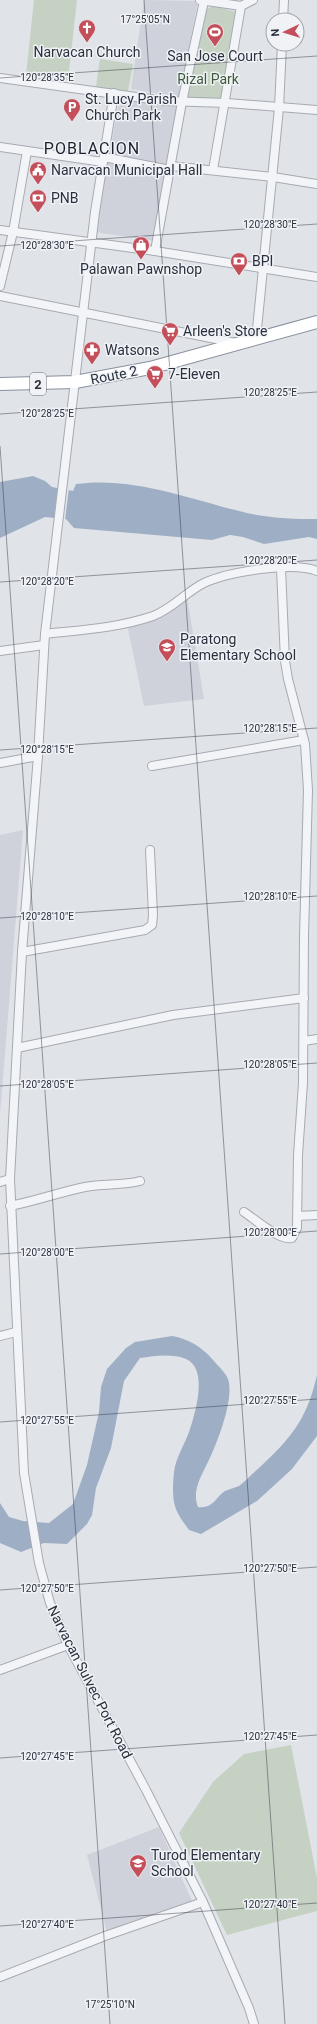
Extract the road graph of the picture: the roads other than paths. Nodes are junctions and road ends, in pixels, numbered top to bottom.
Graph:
1 (202, 0) edge
2 (253, 0) edge
3 (284, 0) edge
4 (241, 6) junction
5 (283, 12) edge
6 (282, 52) edge
7 (0, 78) edge
8 (114, 93) junction
9 (182, 102) junction
10 (223, 102) junction
11 (279, 108) junction
12 (317, 110) edge
13 (0, 147) edge
14 (27, 151) junction
15 (103, 160) junction
16 (170, 168) junction
17 (213, 170) junction
18 (273, 177) junction
19 (317, 184) edge
20 (0, 230) edge
21 (13, 232) junction
22 (93, 242) junction
23 (155, 251) junction
24 (262, 269) junction
25 (317, 277) edge
26 (0, 286) edge
27 (0, 296) edge
28 (85, 312) junction
29 (317, 322) edge
30 (256, 339) junction
31 (239, 344) junction
32 (75, 382) junction
33 (0, 384) edge
34 (281, 568) junction
35 (317, 571) edge
36 (45, 634) junction
37 (44, 645) junction
38 (0, 651) edge
39 (304, 740) junction
40 (38, 756) junction
41 (0, 763) edge
42 (152, 766) dead end
43 (150, 850) dead end
44 (22, 952) junction
45 (304, 998) junction
46 (317, 1039) edge
47 (304, 1040) junction
48 (17, 1048) junction
49 (10, 1179) junction
50 (140, 1181) dead end
51 (0, 1182) edge
52 (10, 1206) junction
53 (244, 1212) dead end
54 (317, 1215) edge
55 (298, 1216) junction
56 (16, 1332) junction
57 (0, 1336) edge
58 (68, 1644) junction
59 (0, 1670) edge
60 (203, 1902) junction
61 (0, 1977) edge
62 (254, 2024) edge

1 - 4 street
1 - 9 street
2 - 4 street
3 - 5 street
4 - 10 street
6 - 11 street
7 - 8 street
8 - 9 street
8 - 15 street, Narvacan Sulvec Port Road
9 - 10 street
9 - 16 street
10 - 11 street
10 - 17 street
11 - 12 street
11 - 18 street
13 - 14 street
14 - 15 street
14 - 21 street
15 - 16 street
15 - 22 street, Narvacan Sulvec Port Road
16 - 17 street
16 - 23 street
17 - 18 street
18 - 19 street
18 - 24 street
20 - 21 street
21 - 22 street
21 - 26 street
22 - 23 street
22 - 28 street, Narvacan Sulvec Port Road
23 - 24 street
24 - 25 street
24 - 30 street
27 - 28 street
28 - 31 street
28 - 32 street, Narvacan Sulvec Port Road
29 - 30 highway, Route 2 / 2
30 - 31 highway, Route 2 / 2
31 - 32 highway, Route 2 / 2
32 - 33 highway, Route 2 / 2
32 - 36 street, Narvacan Sulvec Port Road
34 - 35 street
34 - 36 street
34 - 39 street
36 - 37 street, Narvacan Sulvec Port Road
37 - 38 street
37 - 40 street, Narvacan Sulvec Port Road
39 - 42 street
39 - 45 street
40 - 41 street
40 - 44 street, Narvacan Sulvec Port Road
43 - 44 street
44 - 48 street, Narvacan Sulvec Port Road
45 - 47 street
45 - 48 street
46 - 47 street
47 - 55 street
48 - 49 street, Narvacan Sulvec Port Road
49 - 51 street
49 - 52 street, Narvacan Sulvec Port Road
50 - 52 street
52 - 56 street, Narvacan Sulvec Port Road
53 - 55 street
54 - 55 street
56 - 57 street
56 - 58 street, Narvacan Sulvec Port Road
58 - 59 street
58 - 60 street, Narvacan Sulvec Port Road
60 - 61 street
60 - 62 street, Narvacan Sulvec Port Road

